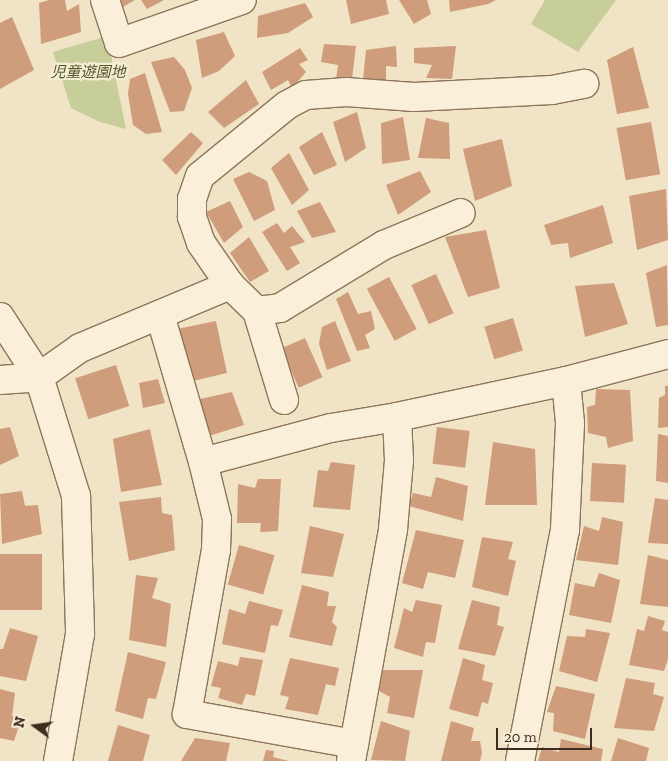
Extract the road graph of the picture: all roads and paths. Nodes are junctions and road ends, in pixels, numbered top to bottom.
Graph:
1 (105, 0) edge
2 (242, 0) edge
3 (584, 84) dead end
4 (461, 214) dead end
5 (230, 285) junction
6 (257, 311) junction
7 (160, 314) junction
8 (0, 317) edge
9 (668, 354) edge
10 (39, 377) junction
11 (0, 380) edge
12 (566, 381) junction
13 (284, 400) dead end
14 (397, 417) junction
15 (203, 462) junction
16 (353, 752) edge
17 (58, 761) edge
18 (520, 761) edge

1 - 2 street
3 - 5 street
4 - 6 street
5 - 6 street
5 - 7 street
6 - 13 street
7 - 10 street
7 - 15 street
8 - 10 street
9 - 12 street
10 - 11 street
10 - 17 street
12 - 14 street
12 - 18 street
14 - 15 street
14 - 16 street
15 - 16 street

